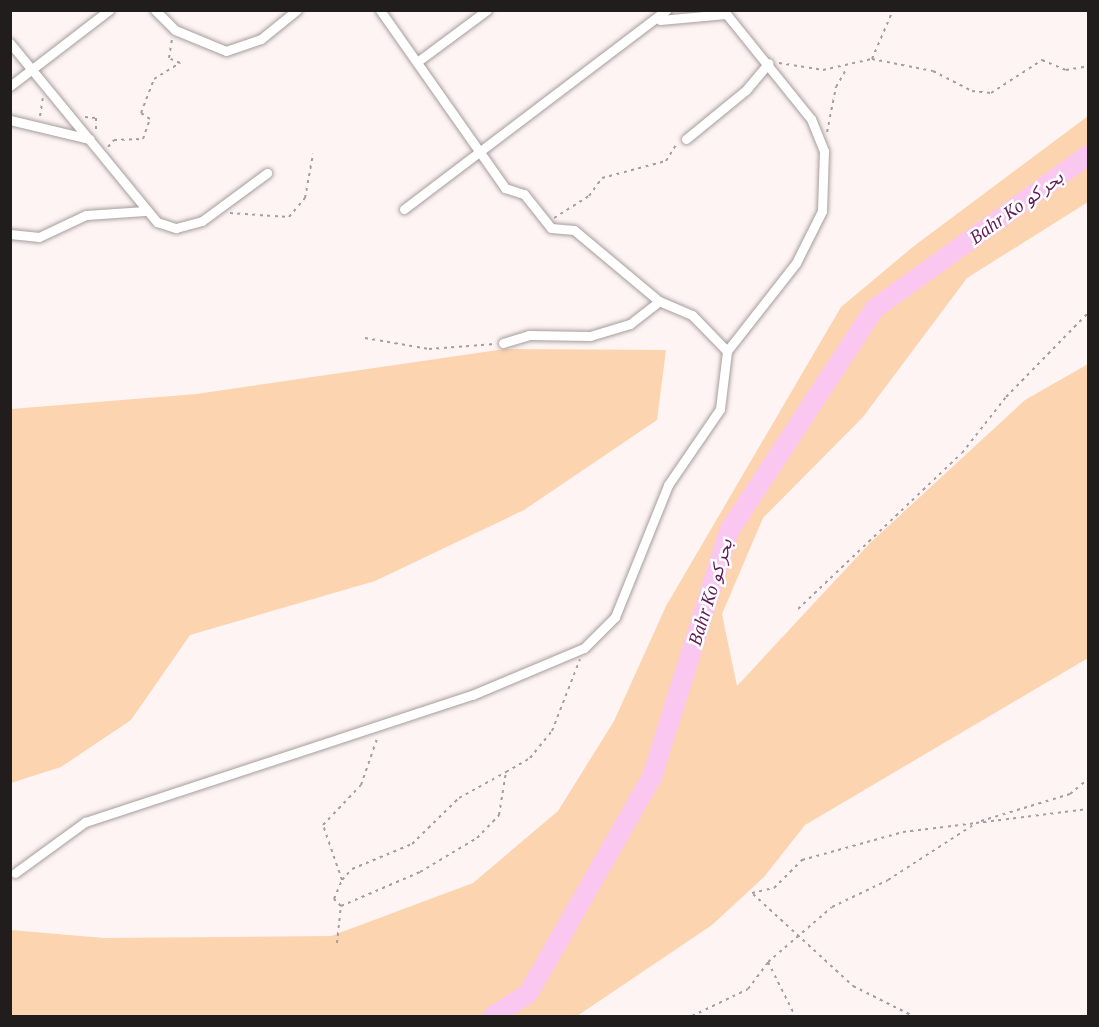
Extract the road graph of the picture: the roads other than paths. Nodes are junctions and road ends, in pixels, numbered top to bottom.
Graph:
1 (110, 10) edge
2 (155, 10) edge
3 (297, 10) edge
4 (380, 10) edge
5 (487, 10) edge
6 (666, 10) edge
7 (724, 12) edge
8 (660, 20) junction
9 (10, 43) edge
10 (417, 62) junction
11 (769, 63) junction
12 (32, 72) junction
13 (10, 86) edge
14 (10, 120) edge
15 (686, 139) road end
16 (90, 140) junction
17 (480, 152) junction
18 (267, 173) dead end
19 (129, 189) junction
20 (404, 209) dead end
21 (145, 211) junction
22 (125, 212) junction
23 (10, 234) edge
24 (659, 301) junction
25 (503, 342) road end
26 (727, 351) junction
27 (15, 873) dead end

1 - 12 street
2 - 3 street
4 - 10 street
5 - 10 street
6 - 8 street
7 - 8 street
7 - 11 street
8 - 17 street
9 - 12 street
10 - 17 street
11 - 15 street
11 - 26 street
12 - 13 street
12 - 16 street
14 - 16 street
16 - 19 street
17 - 20 street
17 - 24 street
18 - 21 street
19 - 21 street
19 - 22 street
21 - 22 street
22 - 23 street
24 - 25 street
24 - 26 street
26 - 27 street

